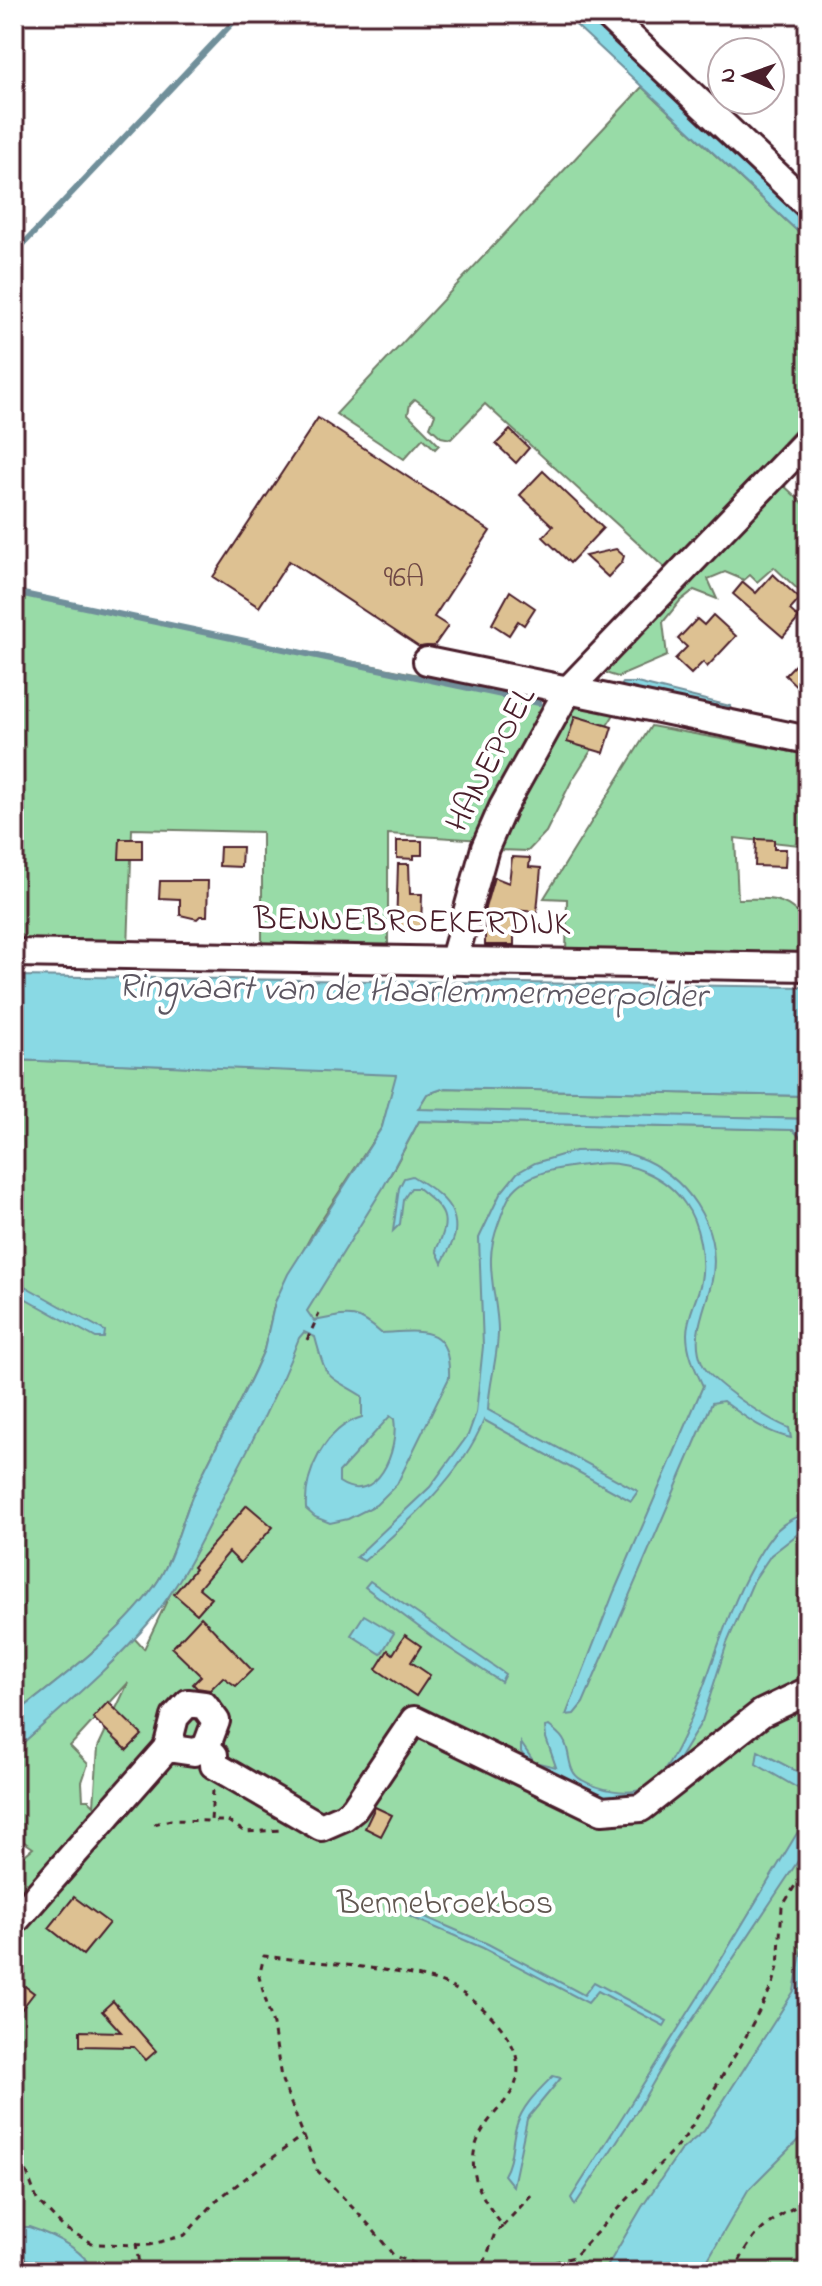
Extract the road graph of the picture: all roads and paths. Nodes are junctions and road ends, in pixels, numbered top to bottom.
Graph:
1 (606, 14) edge
2 (808, 205) edge
3 (808, 440) edge
4 (427, 661) dead end
5 (568, 690) junction
6 (808, 740) edge
7 (14, 953) edge
8 (454, 959) junction
9 (808, 967) edge
10 (319, 1314) dead end
11 (307, 1340) dead end
12 (808, 1691) edge
13 (167, 1748) junction
14 (210, 1756) junction
15 (211, 1821) junction
16 (154, 1824) dead end
17 (321, 1827) junction
18 (808, 1864) edge
19 (14, 1922) edge
20 (303, 2135) junction
21 (14, 2138) edge
22 (531, 2195) dead end
23 (808, 2200) edge
24 (503, 2226) junction
25 (136, 2243) junction
26 (483, 2270) edge
27 (143, 2272) edge
28 (437, 2272) edge
29 (735, 2272) edge

1 - 2 street
3 - 5 street
4 - 5 street
5 - 6 street, HANEPOEL
5 - 8 street, HANEPOEL
7 - 8 street, BENNEBROEKERDIJK
8 - 9 street, BENNEBROEKERDIJK
10 - 11 path
12 - 17 street
13 - 14 street
13 - 14 street
13 - 19 street
14 - 15 path
14 - 17 street
15 - 16 path
15 - 17 path
18 - 26 path
20 - 24 path
20 - 25 path
20 - 28 path
21 - 25 path
22 - 24 path
23 - 29 path
24 - 26 path
25 - 27 path

